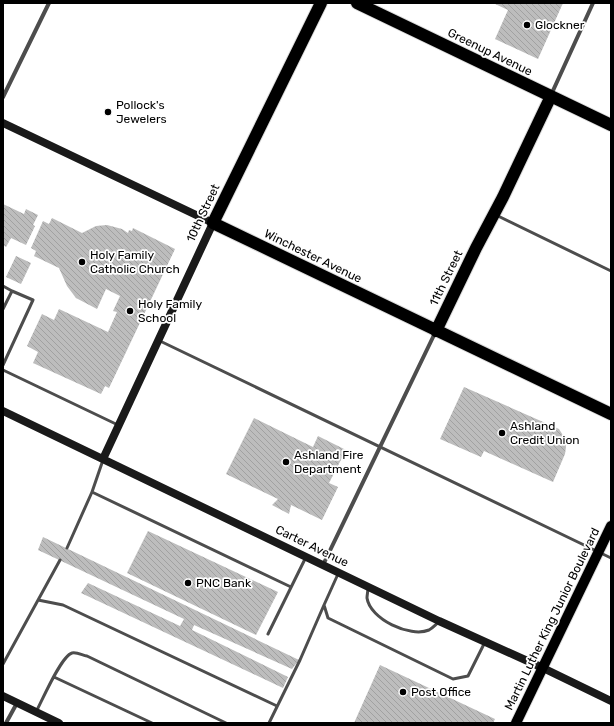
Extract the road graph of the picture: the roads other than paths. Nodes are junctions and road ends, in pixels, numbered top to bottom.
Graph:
1 (49, 3) edge
2 (321, 3) edge
3 (357, 3) edge
4 (593, 3) edge
5 (550, 96) junction
6 (3, 97) edge
7 (3, 123) edge
8 (611, 125) edge
9 (494, 214) junction
10 (213, 223) junction
11 (611, 271) edge
12 (3, 286) edge
13 (12, 291) junction
14 (3, 309) edge
15 (436, 331) junction
16 (158, 340) junction
17 (3, 365) edge
18 (3, 370) edge
19 (3, 411) edge
20 (611, 414) edge
21 (118, 425) junction
22 (379, 447) junction
23 (103, 459) junction
24 (92, 492) junction
25 (611, 526) edge
26 (67, 548) dead end
27 (598, 552) junction
28 (306, 557) junction
29 (611, 558) edge
30 (60, 560) dead end
31 (323, 565) junction
32 (338, 572) junction
33 (291, 587) junction
34 (369, 587) junction
35 (38, 600) junction
36 (324, 605) junction
37 (439, 621) junction
38 (268, 634) dead end
39 (485, 642) junction
40 (3, 664) edge
41 (543, 668) junction
42 (54, 676) junction
43 (3, 696) edge
44 (611, 701) edge
45 (17, 703) junction
46 (277, 706) junction
47 (36, 712) junction
48 (6, 723) edge
49 (59, 723) edge
50 (152, 723) edge
51 (226, 723) edge
52 (269, 723) edge
53 (516, 723) edge

1 - 6 street
2 - 10 highway, 10th Street
3 - 5 highway, Greenup Avenue
4 - 5 street, 11th Street
5 - 8 highway, Greenup Avenue
5 - 9 highway, 11th Street
7 - 10 street, Winchester Avenue
9 - 11 lane
9 - 15 highway, 11th Street
10 - 15 highway, Winchester Avenue
10 - 16 street, 10th Street
12 - 13 lane
13 - 14 lane
13 - 17 lane
15 - 20 highway, Winchester Avenue
15 - 22 street, 11th Street
16 - 21 street, 10th Street
16 - 22 lane
18 - 21 lane
19 - 23 street, Carter Avenue
21 - 23 street, 10th Street
22 - 27 lane
22 - 31 street, 11th Street
23 - 24 lane
23 - 28 street, Carter Avenue
24 - 26 lane
24 - 33 lane
25 - 27 main road, Martin Luther King Junior Boulevard
27 - 29 lane
27 - 41 main road, Martin Luther King Junior Boulevard
28 - 31 street, Carter Avenue
28 - 33 lane
30 - 35 lane
31 - 32 street, Carter Avenue
32 - 34 street, Carter Avenue
32 - 36 lane
33 - 38 lane
34 - 37 street, Carter Avenue
34 - 37 lane
35 - 40 lane
35 - 46 lane
36 - 39 lane
36 - 46 lane
37 - 39 street, Carter Avenue
39 - 41 street, Carter Avenue
41 - 44 street, Carter Avenue
41 - 53 main road, Martin Luther King Junior Boulevard
42 - 47 lane
42 - 50 lane
42 - 51 lane
43 - 45 street
45 - 47 street
45 - 48 street
46 - 52 lane
47 - 49 street

